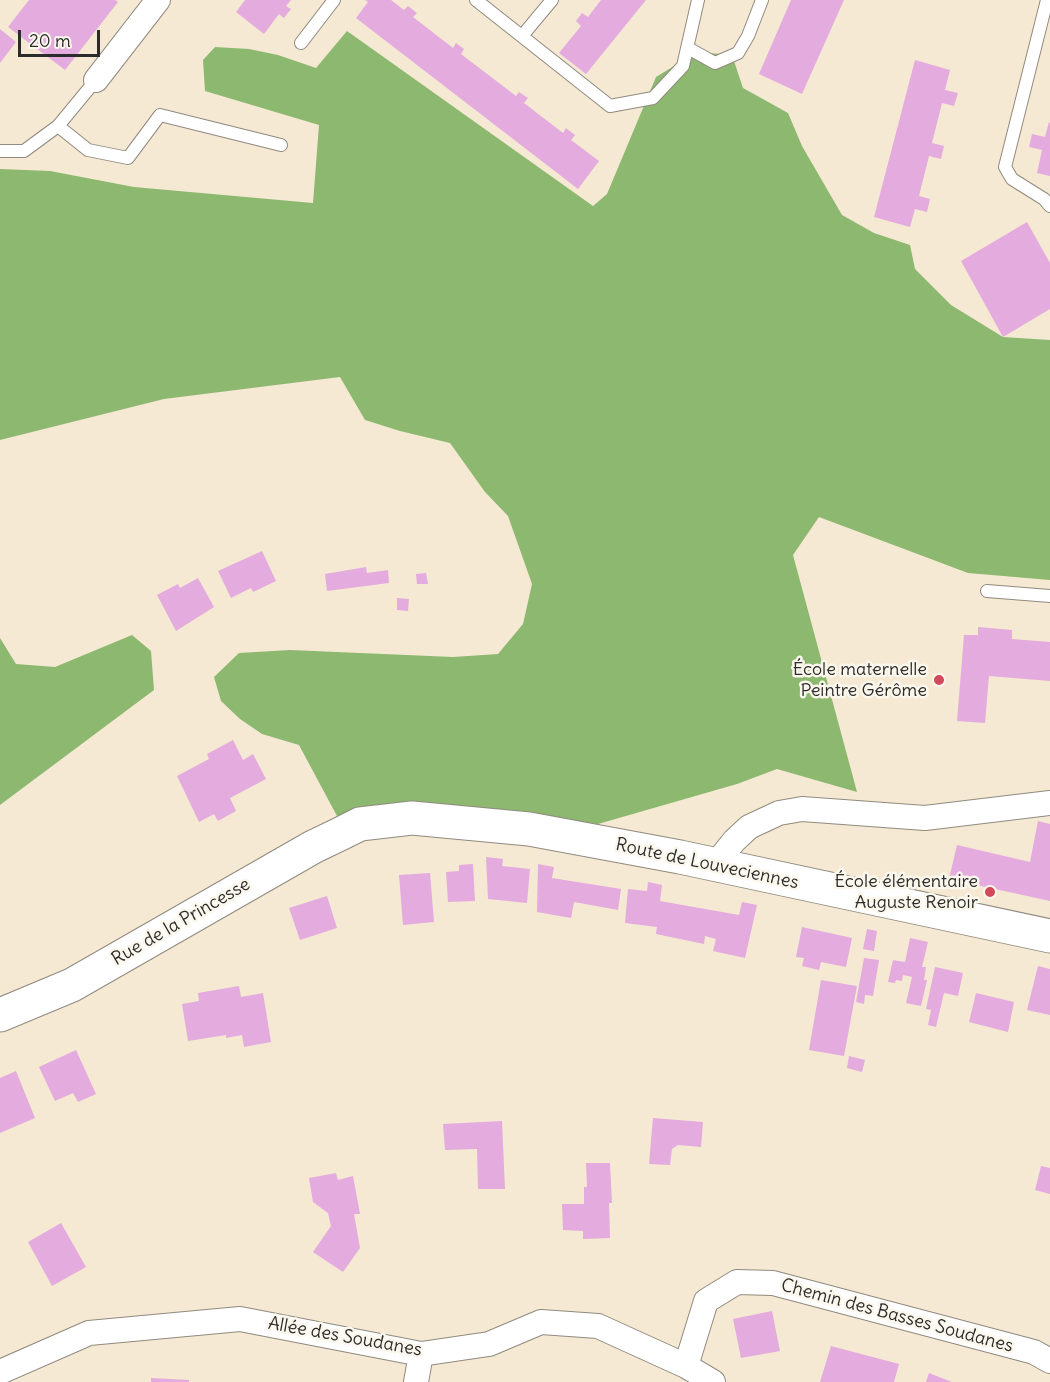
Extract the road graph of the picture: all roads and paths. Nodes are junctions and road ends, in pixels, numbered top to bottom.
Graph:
1 (158, 0) edge
2 (334, 0) edge
3 (476, 0) edge
4 (552, 0) edge
5 (698, 0) edge
6 (762, 0) edge
7 (1047, 0) edge
8 (522, 36) junction
9 (301, 43) dead end
10 (688, 48) junction
11 (96, 80) joint
12 (58, 126) junction
13 (281, 145) dead end
14 (0, 152) edge
15 (1050, 206) edge
16 (987, 591) dead end
17 (1050, 596) edge
18 (1050, 803) edge
19 (360, 824) joint
20 (714, 866) junction
21 (1050, 936) edge
22 (0, 1015) edge
23 (421, 1354) junction
24 (1050, 1361) edge
25 (686, 1366) junction
26 (0, 1372) edge
27 (416, 1382) edge
28 (713, 1382) edge

1 - 11 street
2 - 9 lane
3 - 8 lane
4 - 8 lane
5 - 10 lane
6 - 10 lane
7 - 15 lane
8 - 10 lane
11 - 12 lane
12 - 13 lane
12 - 14 lane
16 - 17 lane
18 - 20 street
19 - 20 street, Route de Louveciennes
19 - 22 street, Rue de la Princesse
20 - 21 street, Route de Louveciennes
23 - 25 street, Allée des Soudanes
23 - 26 street, Allée des Soudanes
23 - 27 street
24 - 25 street, Chemin des Basses Soudanes
25 - 28 street, Allée des Soudanes

